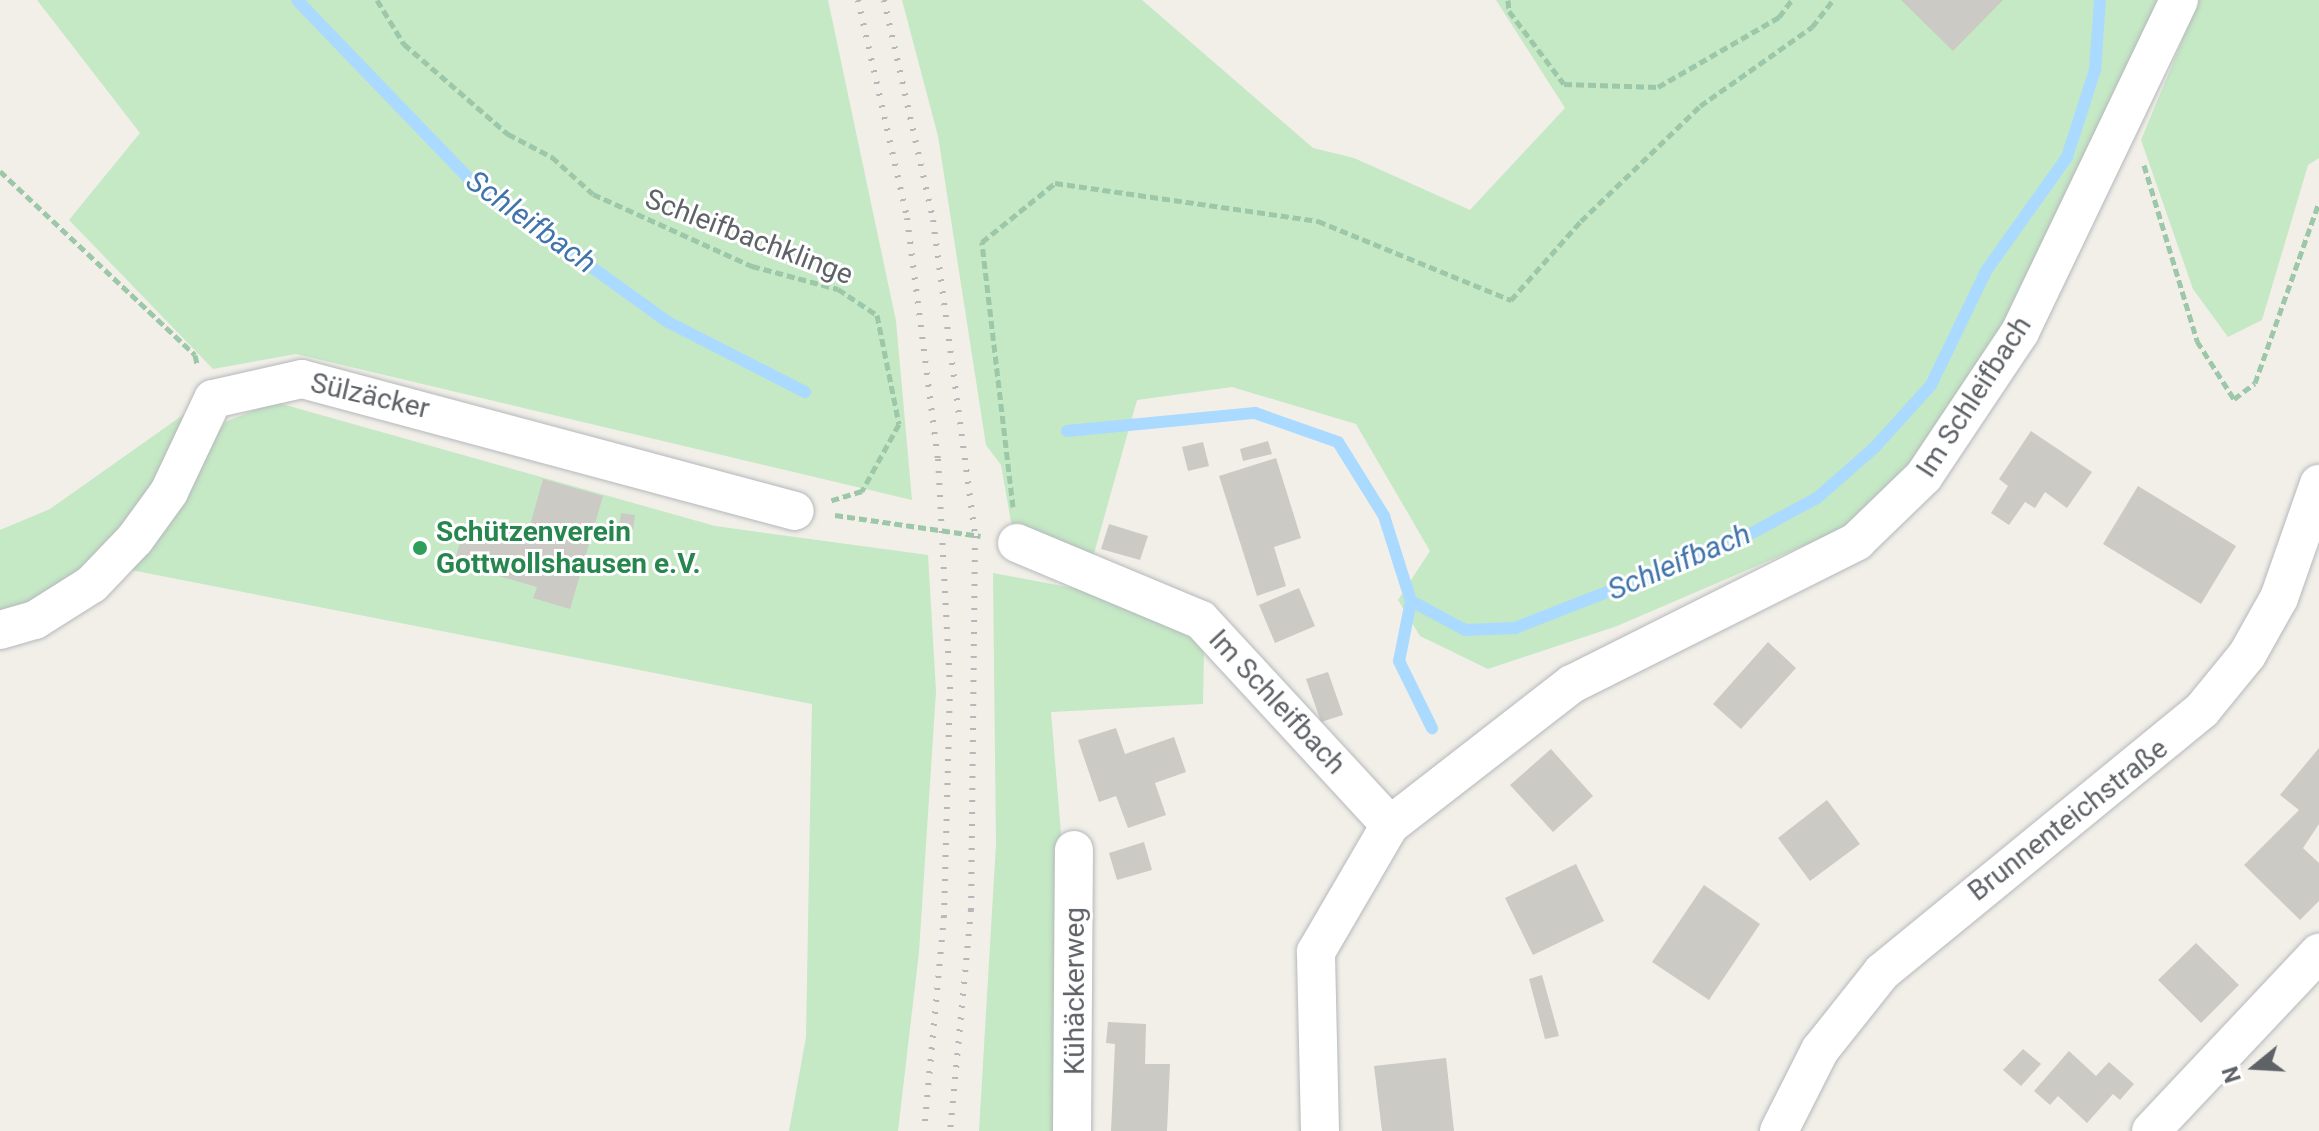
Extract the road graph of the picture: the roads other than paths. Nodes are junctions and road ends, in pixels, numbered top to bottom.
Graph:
1 (2179, 0) edge
2 (2319, 484) edge
3 (795, 511) road end
4 (2312, 527) edge
5 (1017, 543) road end
6 (0, 630) edge
7 (1390, 825) junction
8 (1074, 850) dead end
9 (2319, 953) edge
10 (1072, 1131) edge
11 (1320, 1131) edge
12 (1779, 1131) edge
13 (2151, 1131) edge

1 - 7 street, Im Schleifbach
2 - 4 street, Brunnenteichstraße
3 - 6 street, Sülzäcker
4 - 12 street, Brunnenteichstraße
5 - 7 street, Im Schleifbach
7 - 11 street, Im Schleifbach
8 - 10 street, Kühäckerweg
9 - 13 street

